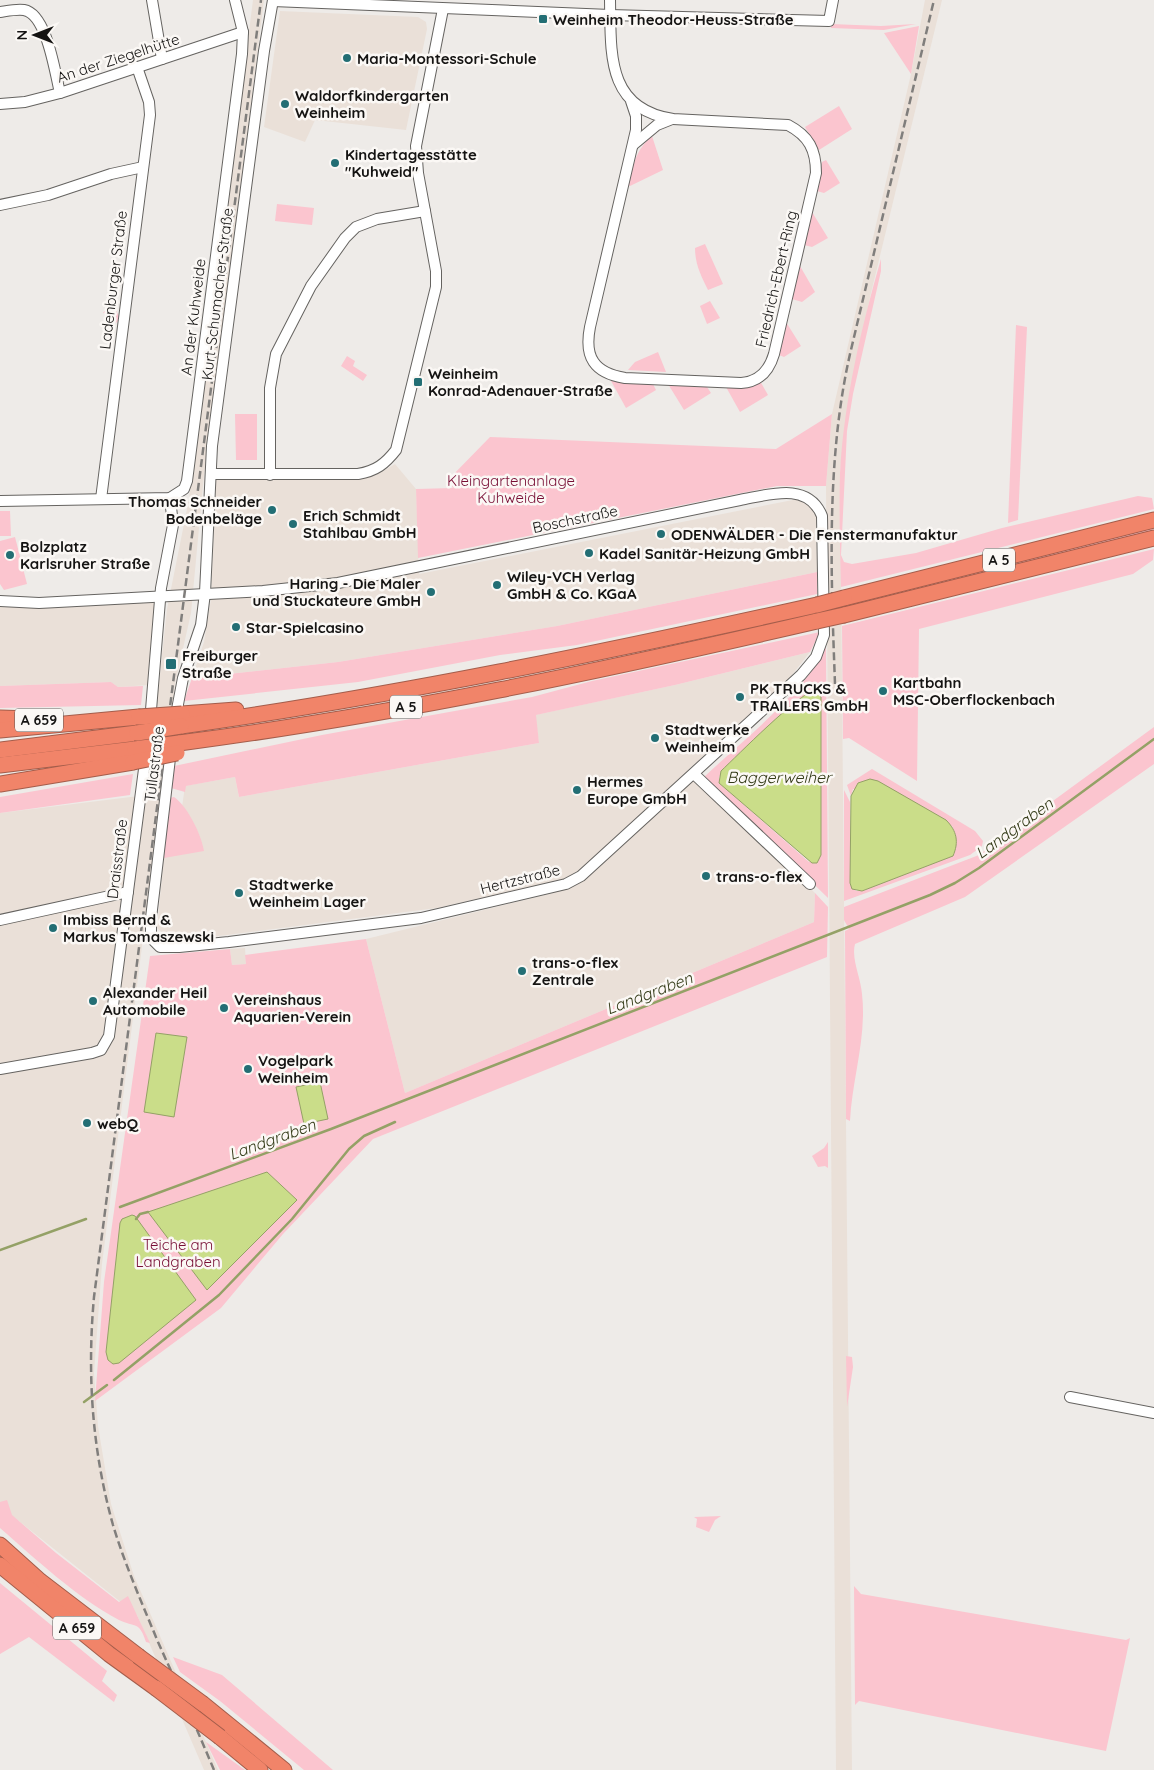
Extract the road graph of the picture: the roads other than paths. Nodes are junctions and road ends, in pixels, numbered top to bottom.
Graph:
1 (152, 0) edge
2 (235, 0) edge
3 (610, 0) edge
4 (833, 0) edge
5 (273, 1) edge
6 (443, 9) junction
7 (0, 12) edge
8 (610, 15) junction
9 (244, 32) junction
10 (162, 59) junction
11 (137, 67) junction
12 (60, 93) junction
13 (631, 101) junction
14 (0, 104) edge
15 (673, 118) junction
16 (633, 145) junction
17 (143, 167) junction
18 (0, 205) edge
19 (425, 211) junction
20 (211, 474) junction
21 (270, 475) junction
22 (170, 498) junction
23 (101, 499) junction
24 (0, 501) edge
25 (1154, 520) edge
26 (1153, 538) edge
27 (205, 593) junction
28 (160, 596) junction
29 (0, 601) edge
30 (820, 628) junction
31 (0, 718) edge
32 (182, 720) junction
33 (77, 722) junction
34 (0, 730) edge
35 (0, 750) edge
36 (134, 756) junction
37 (0, 765) edge
38 (694, 774) junction
39 (44, 778) junction
40 (0, 784) edge
41 (0, 790) edge
42 (810, 884) dead end
43 (128, 892) junction
44 (0, 920) edge
45 (154, 942) joint
46 (0, 1069) edge
47 (1070, 1397) dead end
48 (1154, 1413) edge
49 (0, 1546) edge
50 (0, 1565) edge
51 (260, 1770) edge
52 (284, 1770) edge

1 - 10 street
2 - 9 street
3 - 8 street, Friedrich-Ebert-Ring
4 - 8 street
5 - 6 street
5 - 20 street, Kurt-Schumacher-Straße
6 - 8 street
6 - 19 street
7 - 12 street
8 - 13 street, Friedrich-Ebert-Ring
9 - 10 street, An der Ziegelhütte
9 - 22 street, An der Kuhweide
10 - 11 street, An der Ziegelhütte
11 - 12 street, An der Ziegelhütte
11 - 17 street, Ladenburger Straße
12 - 14 street, An der Ziegelhütte
13 - 15 street, Friedrich-Ebert-Ring
13 - 16 street, Friedrich-Ebert-Ring
15 - 16 street
15 - 16 street, Friedrich-Ebert-Ring
17 - 18 street
17 - 23 street, Ladenburger Straße
19 - 21 street
19 - 21 street
20 - 21 street
20 - 27 street, Kurt-Schumacher-Straße
22 - 23 street
22 - 28 street
23 - 24 street
25 - 32 highway, A 5, bridge
26 - 30 highway, A 5, bridge
27 - 28 street
27 - 30 street, Boschstraße
27 - 45 street, Tullastraße
28 - 29 street
28 - 43 street, Draisstraße
30 - 36 highway, A 5, bridge
30 - 38 street, Hertzstraße
31 - 33 highway, A 659
32 - 33 highway, bridge
32 - 35 highway, bridge
33 - 34 highway
36 - 37 highway, A 5
36 - 39 highway, A 5
38 - 42 street
38 - 45 street, Hertzstraße
39 - 40 highway, A 5
39 - 41 highway, A 5
43 - 44 street
43 - 46 street, Draisstraße
47 - 48 street
49 - 52 highway, A 659, bridge
50 - 51 highway, A 659, bridge

